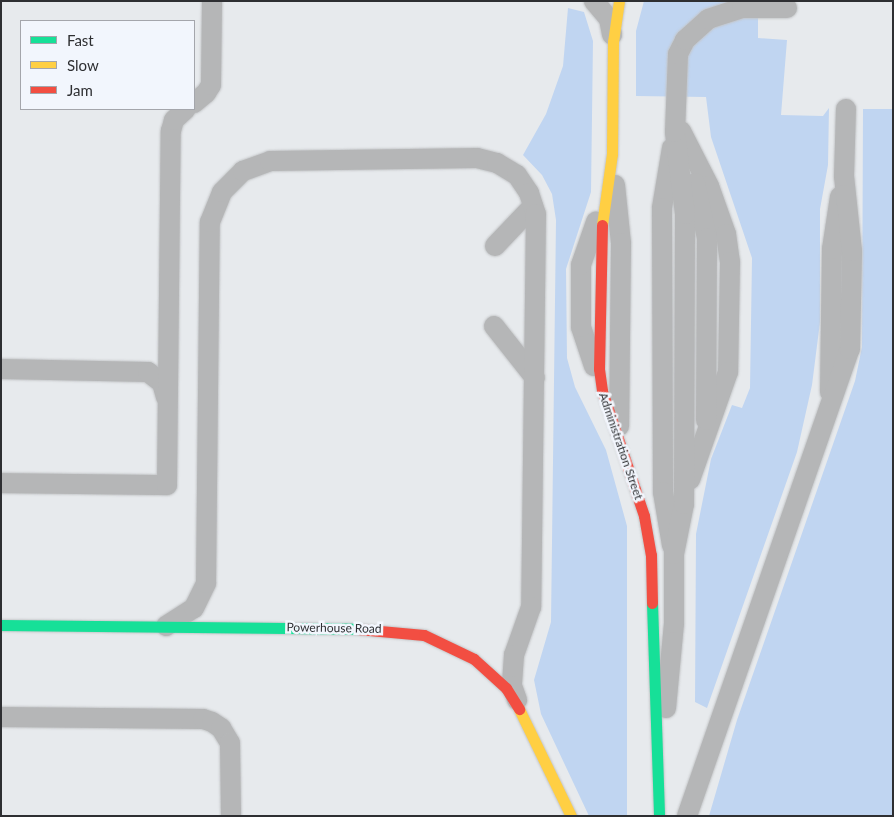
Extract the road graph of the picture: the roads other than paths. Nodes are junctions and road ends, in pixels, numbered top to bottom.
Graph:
1 (212, 1) edge
2 (594, 1) edge
3 (619, 1) edge
4 (787, 8) dead end
5 (613, 42) junction
6 (195, 103) edge
7 (846, 109) dead end
8 (185, 110) edge
9 (679, 136) junction
10 (612, 154) junction
11 (605, 201) joint
12 (533, 206) junction
13 (495, 246) dead end
14 (494, 326) dead end
15 (1, 369) edge
16 (535, 378) junction
17 (602, 391) joint
18 (168, 409) junction
19 (623, 450) junction
20 (1, 483) edge
21 (684, 504) junction
22 (674, 554) junction
23 (1, 625) edge
24 (166, 626) junction
25 (518, 705) junction
26 (1, 718) edge
27 (660, 772) junction
28 (231, 816) edge
29 (571, 816) edge
30 (659, 816) edge
31 (687, 816) edge

1 - 6 lane
2 - 5 lane
3 - 5 street
4 - 9 lane
5 - 10 street
7 - 31 lane
8 - 18 lane
9 - 21 lane
9 - 21 lane
9 - 22 lane
10 - 11 street
10 - 19 lane
11 - 17 lane
12 - 13 lane
12 - 16 lane
12 - 24 lane
14 - 16 lane
15 - 18 lane
16 - 25 lane
17 - 19 street, Administration Street
18 - 20 lane
19 - 27 street, Administration Street
21 - 22 lane
22 - 27 lane
23 - 24 street, Powerhouse Road
24 - 25 street, Powerhouse Road
25 - 29 street, Powerhouse Road
26 - 28 lane
27 - 30 street, Administration Street

